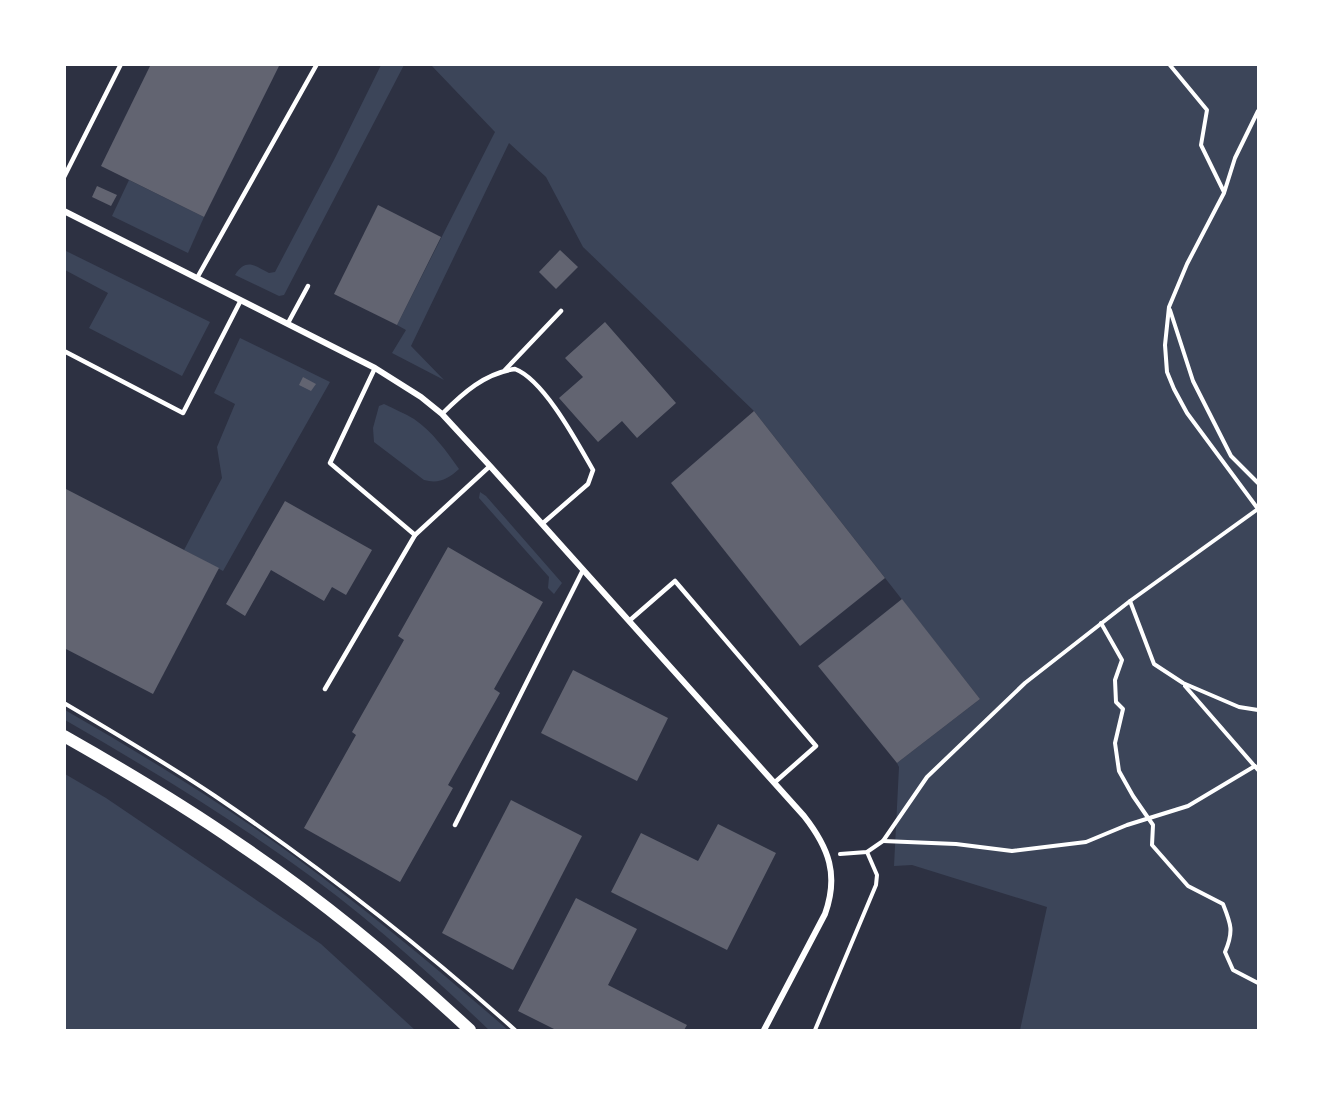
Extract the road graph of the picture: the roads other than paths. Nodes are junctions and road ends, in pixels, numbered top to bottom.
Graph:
1 (121, 64) edge
2 (317, 64) edge
3 (64, 177) edge
4 (64, 211) edge
5 (197, 278) junction
6 (308, 286) dead end
7 (241, 300) junction
8 (561, 311) dead end
9 (288, 323) junction
10 (64, 351) edge
11 (375, 368) junction
12 (505, 370) junction
13 (442, 414) junction
14 (490, 466) junction
15 (542, 524) junction
16 (415, 535) junction
17 (583, 570) junction
18 (629, 621) junction
19 (325, 690) dead end
20 (64, 736) edge
21 (774, 783) junction
22 (455, 825) dead end
23 (470, 1030) edge
24 (764, 1030) edge

1 - 3 lane
2 - 5 lane
4 - 5 street
5 - 7 street
6 - 9 lane
7 - 9 street
7 - 10 lane
8 - 12 lane
9 - 11 street
11 - 13 street
11 - 16 lane
12 - 13 lane
12 - 15 lane
13 - 14 street
14 - 15 street
14 - 16 lane
15 - 17 street
16 - 19 lane
17 - 18 street
17 - 22 lane
18 - 21 street
18 - 21 lane
20 - 23 main road
21 - 24 street

